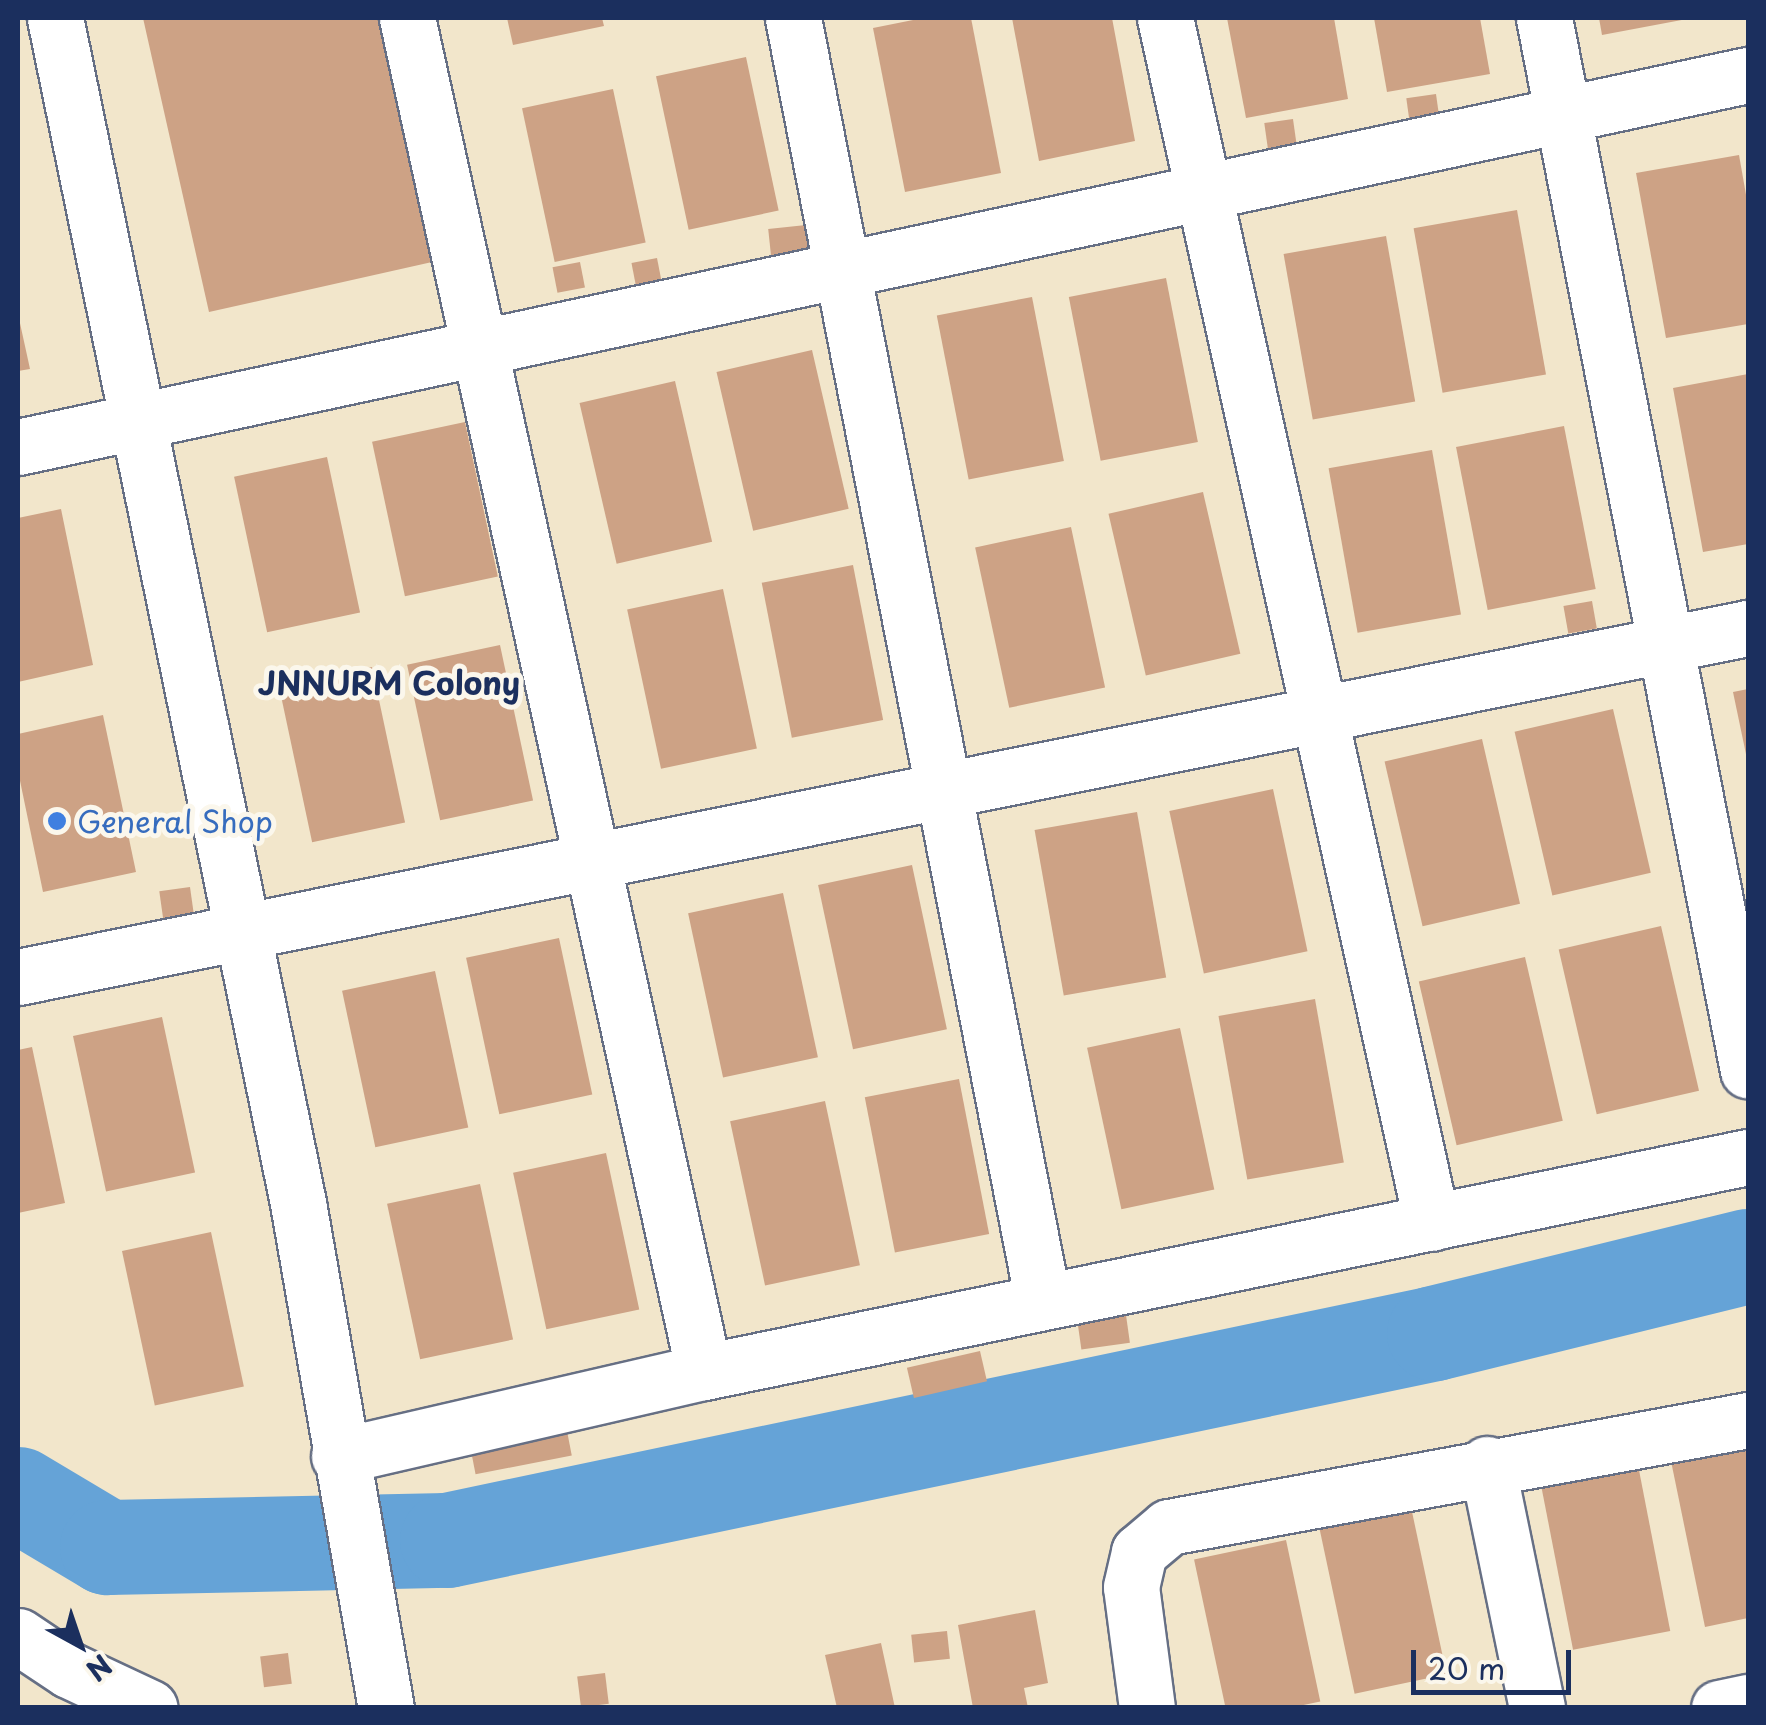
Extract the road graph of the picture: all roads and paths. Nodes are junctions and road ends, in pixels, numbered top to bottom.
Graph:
1 (55, 18) edge
2 (407, 18) edge
3 (792, 18) edge
4 (1165, 18) edge
5 (1544, 18) edge
6 (1748, 75) edge
7 (1563, 116) junction
8 (1204, 192) junction
9 (843, 269) junction
10 (480, 348) junction
11 (137, 424) junction
12 (18, 446) edge
13 (1748, 628) edge
14 (1666, 646) junction
15 (1320, 716) junction
16 (944, 791) junction
17 (592, 863) junction
18 (243, 932) junction
19 (18, 977) edge
20 (1748, 1070) edge
21 (1748, 1157) edge
22 (1432, 1224) junction
23 (1043, 1302) junction
24 (704, 1372) junction
25 (1748, 1420) edge
26 (1487, 1464) junction
27 (343, 1481) junction
28 (18, 1636) edge
29 (1748, 1702) edge
30 (376, 1706) edge
31 (150, 1708) edge
32 (1148, 1708) edge
33 (1537, 1708) edge
34 (1718, 1708) edge

1 - 11 street
2 - 10 street
3 - 9 street
4 - 8 street
5 - 7 street
6 - 7 street
7 - 8 street
7 - 14 street
8 - 9 street
8 - 15 street
9 - 10 street
9 - 16 street
10 - 11 street
10 - 17 street
11 - 12 street
11 - 18 street
13 - 14 street
14 - 15 street
14 - 20 street
15 - 16 street
15 - 22 street
16 - 17 street
16 - 23 street
17 - 18 street
17 - 24 street
18 - 19 street
18 - 27 street
21 - 22 street
22 - 23 street
23 - 24 street
24 - 27 street
25 - 26 street
26 - 32 street
26 - 33 street
27 - 30 street
28 - 31 street
29 - 34 street

